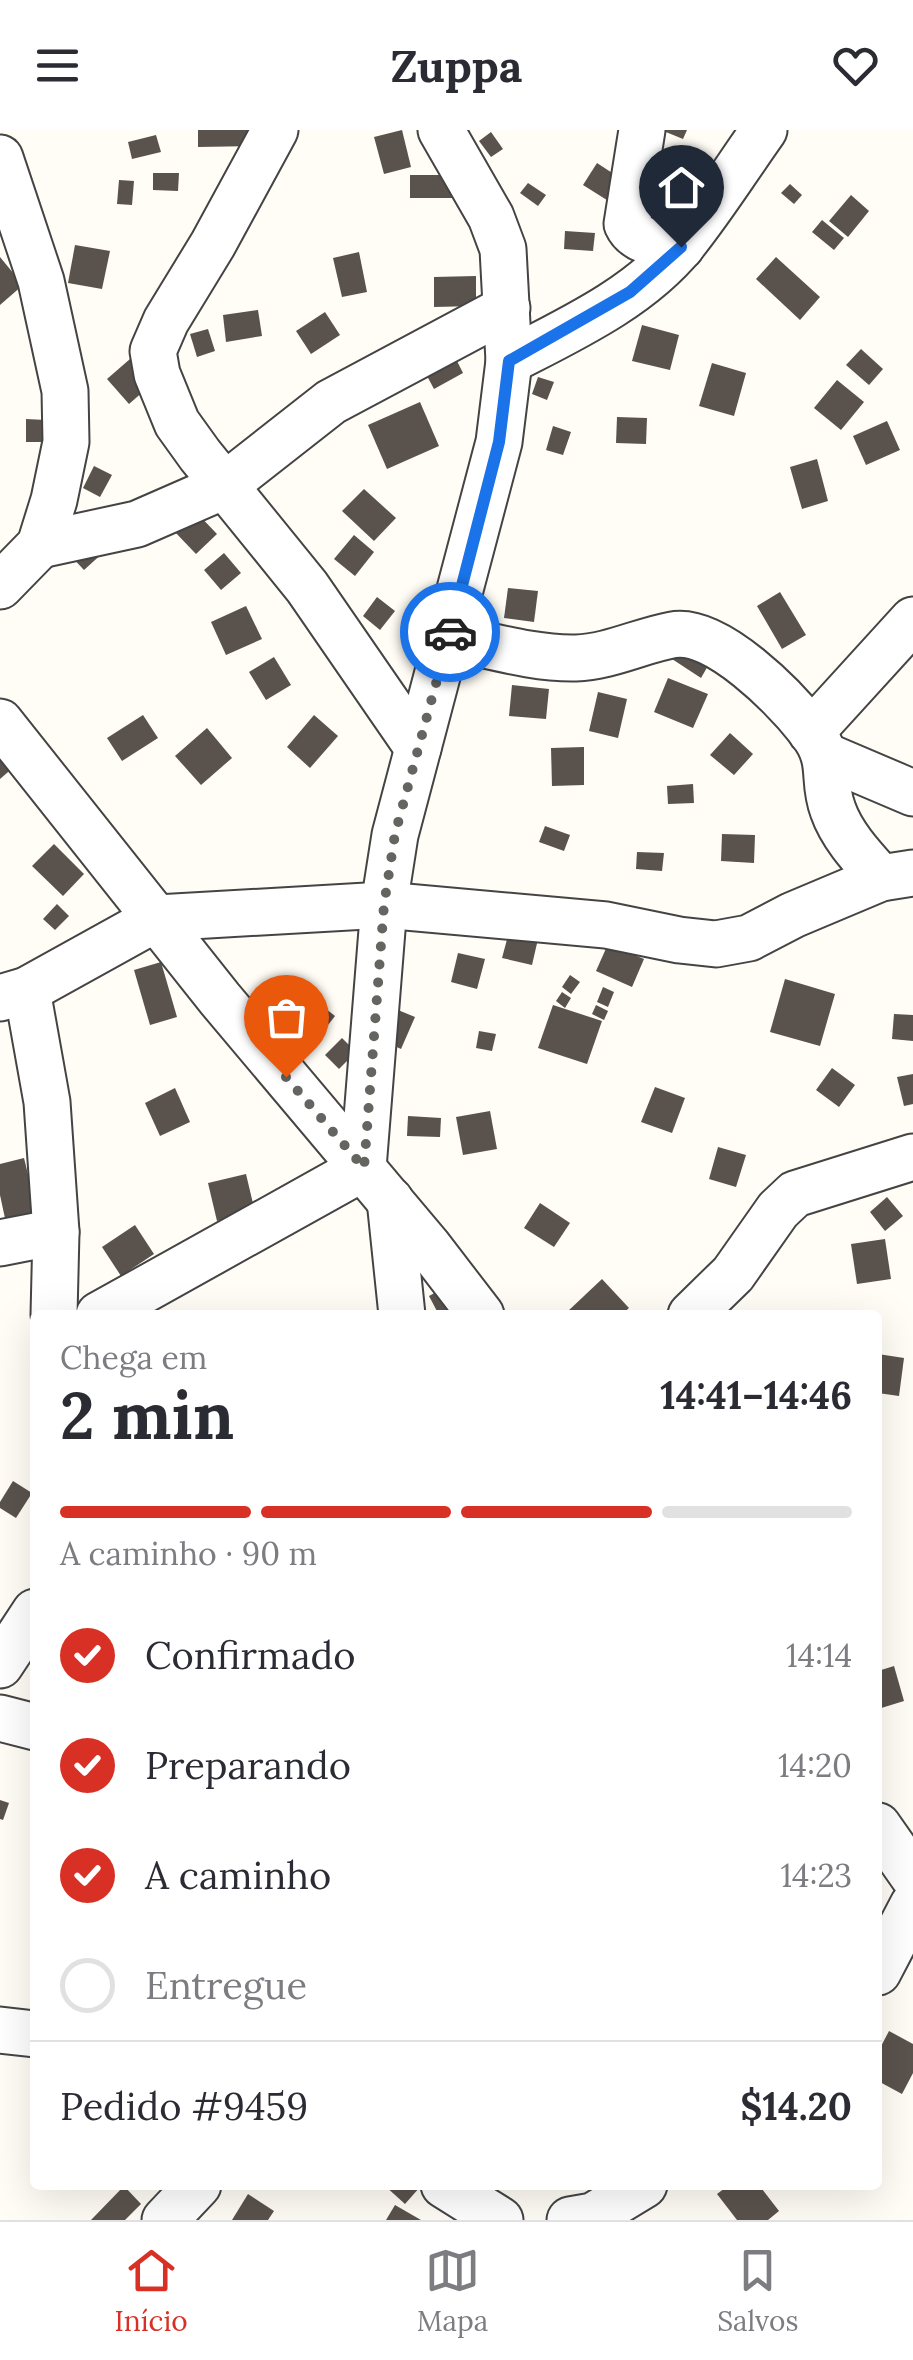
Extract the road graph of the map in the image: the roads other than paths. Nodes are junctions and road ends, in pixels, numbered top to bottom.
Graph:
1 (275, 130) edge
2 (441, 130) edge
3 (642, 130) edge
4 (764, 130) edge
5 (0, 158) edge
6 (681, 247) junction
7 (507, 308) junction
8 (509, 361) junction
9 (224, 486) junction
10 (40, 545) junction
11 (0, 586) edge
12 (913, 620) edge
13 (448, 637) junction
14 (0, 722) edge
15 (818, 744) junction
16 (418, 748) junction
17 (913, 793) edge
18 (897, 876) edge
19 (384, 905) junction
20 (157, 918) junction
21 (14, 994) edge
22 (913, 1157) edge
23 (377, 1184) junction
24 (56, 1232) junction
25 (0, 1244) edge
26 (54, 1310) edge
27 (110, 1310) edge
28 (401, 1310) edge
29 (478, 1310) edge
30 (696, 1310) edge
31 (30, 1620) edge
32 (0, 1665) edge
33 (0, 1718) edge
34 (30, 1726) edge
35 (882, 1832) edge
36 (913, 1876) edge
37 (913, 1905) edge
38 (882, 1964) edge
39 (0, 2030) edge
40 (30, 2033) edge
41 (193, 2190) edge
42 (452, 2190) edge
43 (635, 2190) edge
44 (586, 2219) edge
45 (166, 2220) edge
46 (500, 2220) edge

1 - 9 street
2 - 7 street
3 - 6 street
4 - 6 street
5 - 10 street
6 - 8 street
7 - 8 street
7 - 9 street
8 - 13 street
9 - 10 street
9 - 16 street
10 - 11 street
12 - 15 street
13 - 15 street
13 - 16 street
14 - 20 street
15 - 17 street
15 - 18 street
16 - 19 street
18 - 19 street
19 - 20 street
19 - 23 street
20 - 21 street
20 - 23 street
21 - 24 street
22 - 30 street
23 - 27 street
23 - 28 street
23 - 29 street
24 - 25 street
24 - 26 street
31 - 32 street
33 - 34 street
35 - 36 street
37 - 38 street
39 - 40 street
41 - 45 street
42 - 46 street
43 - 44 street

